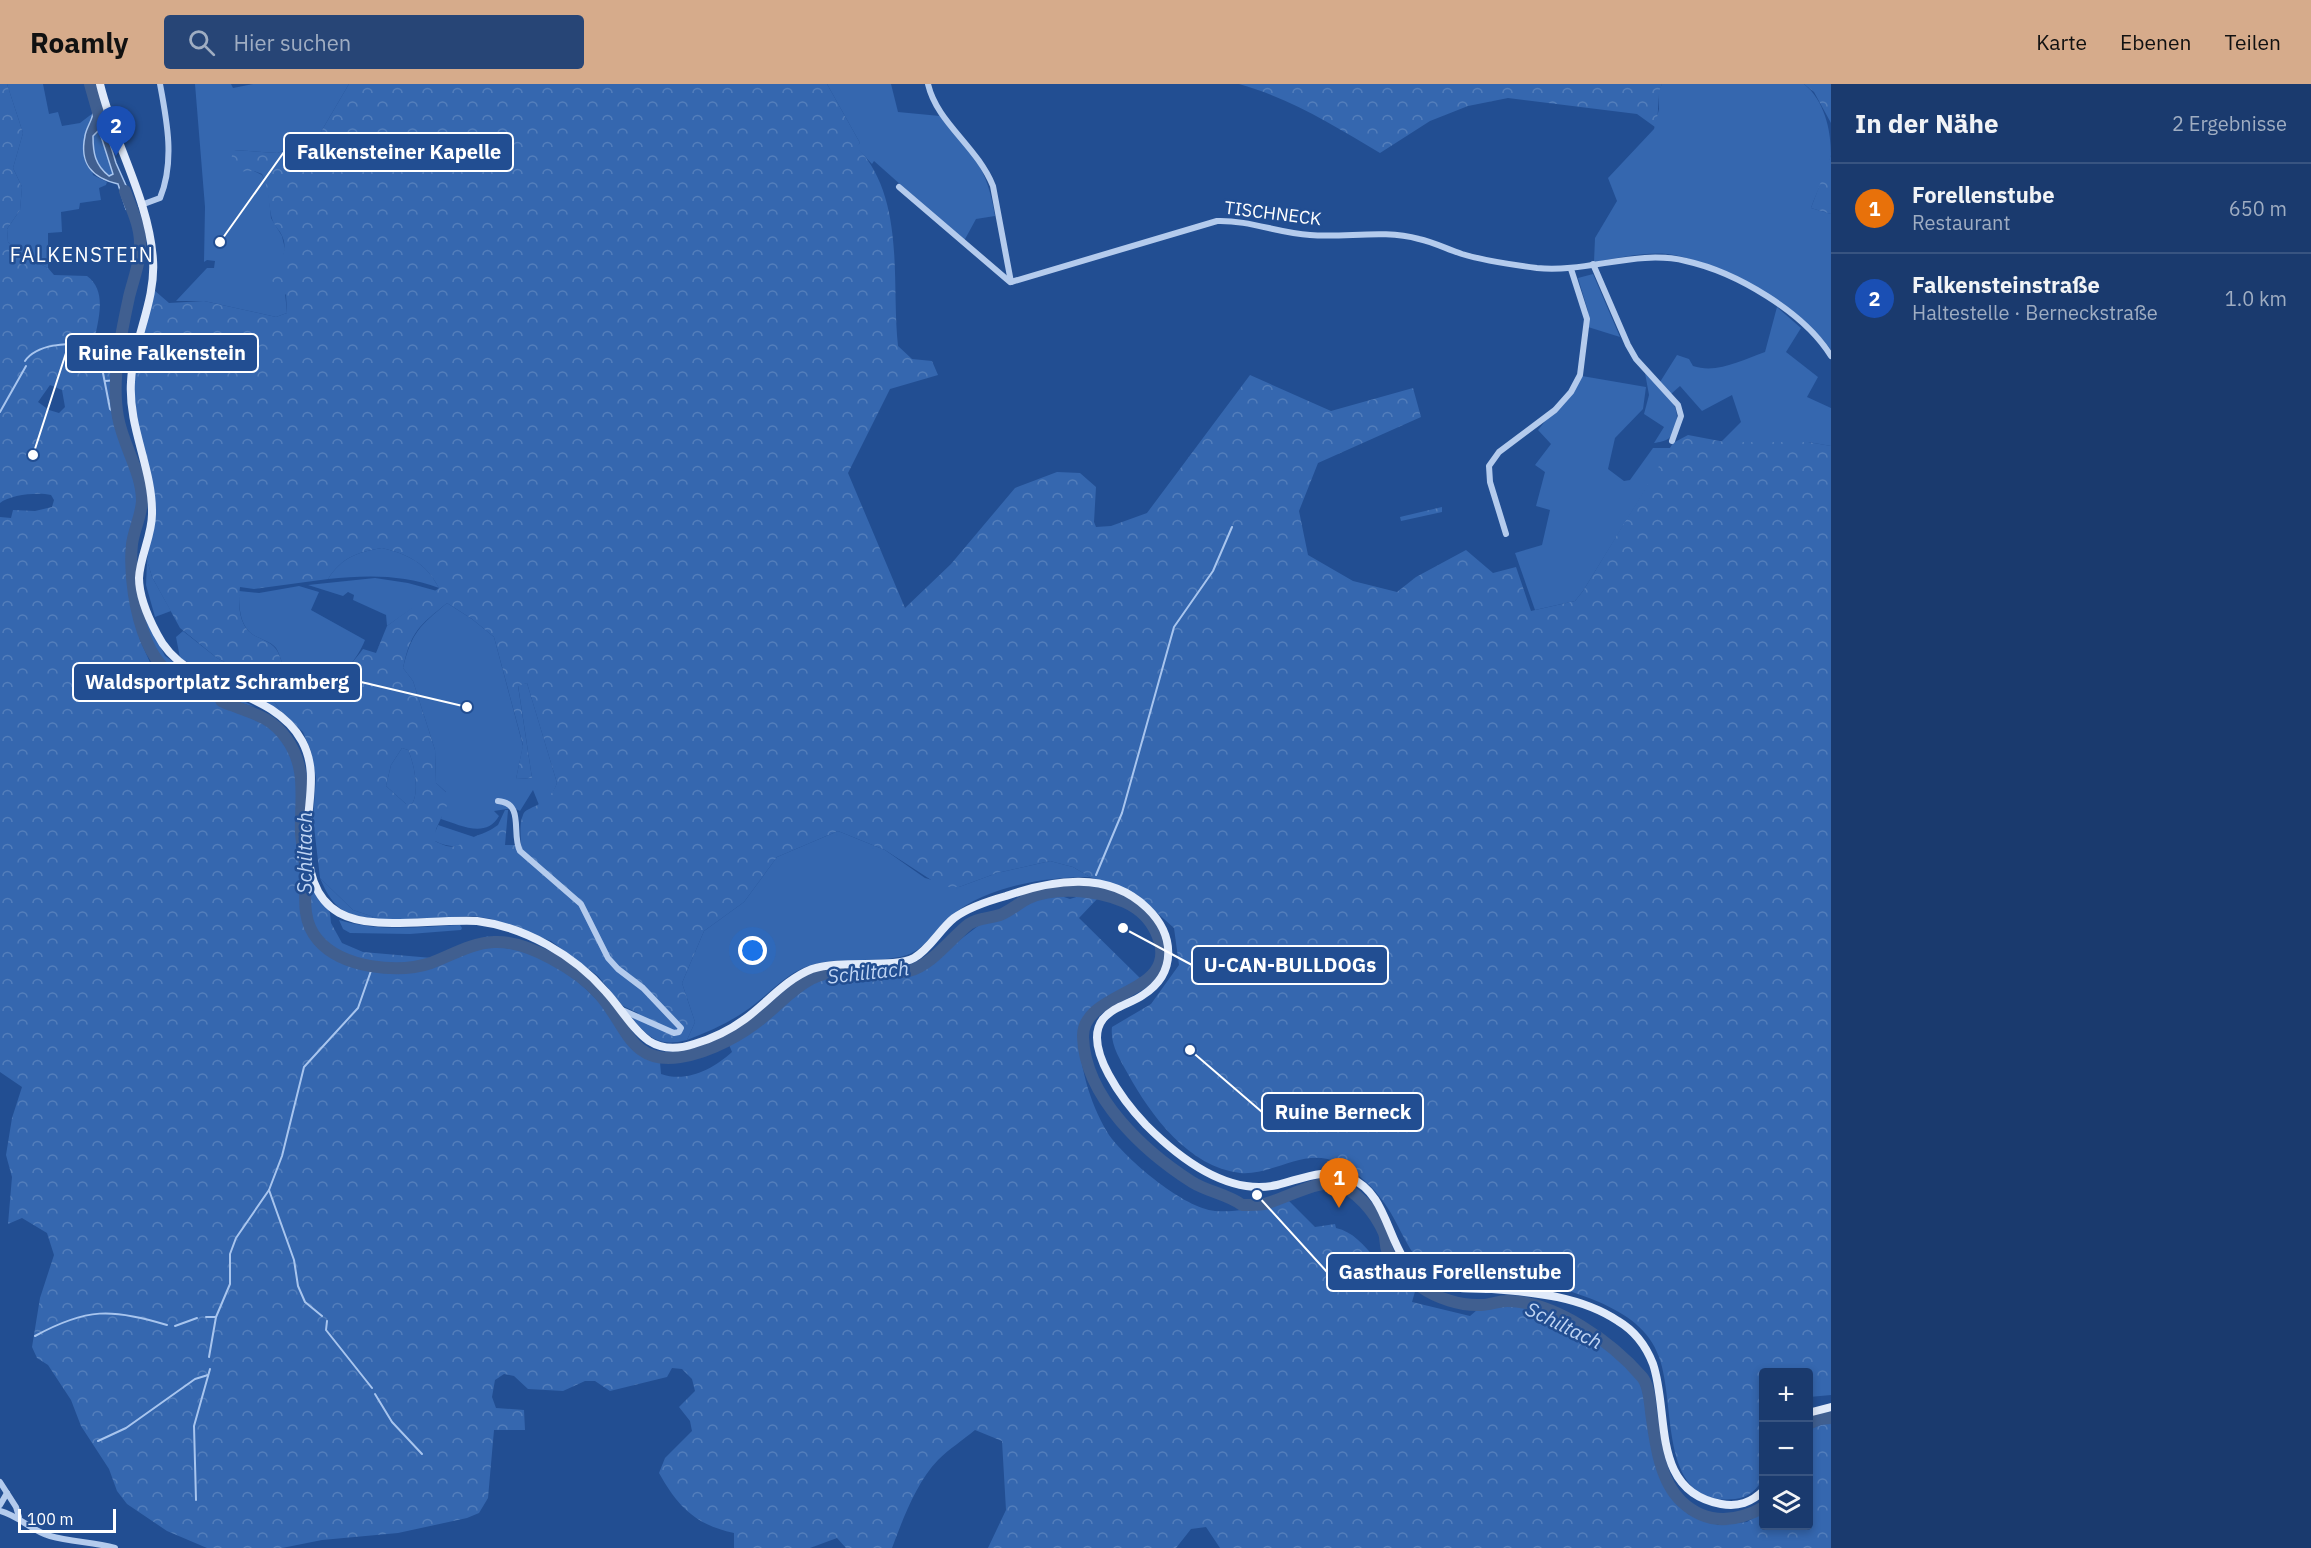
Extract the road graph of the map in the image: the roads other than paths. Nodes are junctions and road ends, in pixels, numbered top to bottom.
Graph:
1 (100, 84) edge
2 (160, 84) edge
3 (928, 84) edge
4 (899, 187) dead end
5 (141, 205) junction
6 (1593, 264) junction
7 (1571, 269) junction
8 (1011, 282) junction
9 (1831, 356) edge
10 (1672, 441) dead end
11 (1506, 534) dead end
12 (498, 801) dead end
13 (622, 1010) junction
14 (1831, 1407) edge
15 (1813, 1412) edge
16 (0, 1482) edge
17 (7, 1493) junction
18 (1759, 1495) edge
19 (0, 1505) edge
20 (0, 1511) edge
21 (19, 1517) junction
22 (115, 1548) edge

1 - 5 main road
2 - 5 street
3 - 8 street
4 - 8 street
5 - 13 main road
6 - 7 street, TISCHNECK
6 - 9 street, TISCHNECK
6 - 10 street
7 - 8 street, TISCHNECK
7 - 11 street
12 - 13 street
13 - 18 main road
14 - 15 main road
16 - 17 street
17 - 19 street
17 - 21 street
20 - 21 street
21 - 22 street

